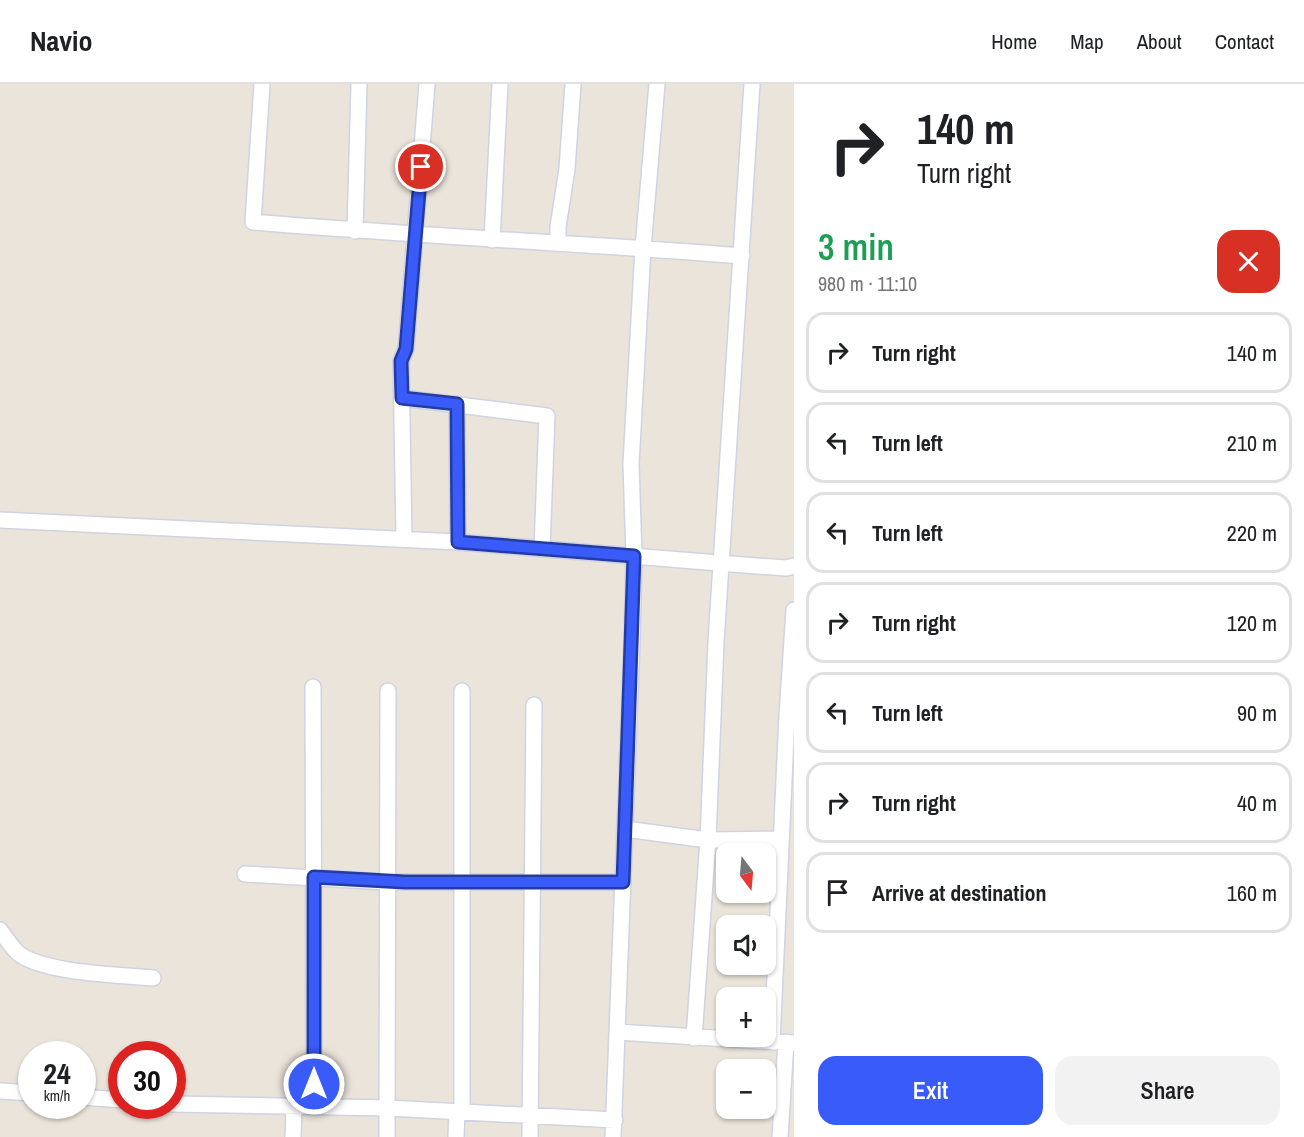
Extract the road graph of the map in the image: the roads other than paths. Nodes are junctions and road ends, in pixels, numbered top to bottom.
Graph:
1 (262, 84) edge
2 (359, 84) edge
3 (427, 84) edge
4 (500, 84) edge
5 (573, 84) edge
6 (657, 84) edge
7 (752, 84) edge
8 (355, 231) junction
9 (416, 236) junction
10 (492, 240) junction
11 (558, 243) junction
12 (644, 248) junction
13 (741, 256) junction
14 (402, 398) junction
15 (457, 404) junction
16 (0, 520) edge
17 (404, 539) junction
18 (458, 542) junction
19 (542, 549) junction
20 (634, 556) junction
21 (722, 564) junction
22 (794, 566) edge
23 (794, 610) edge
24 (313, 687) dead end
25 (388, 691) dead end
26 (462, 691) dead end
27 (534, 705) dead end
28 (625, 829) junction
29 (782, 839) junction
30 (708, 840) junction
31 (245, 874) dead end
32 (314, 877) junction
33 (387, 882) junction
34 (461, 882) junction
35 (534, 882) junction
36 (623, 882) junction
37 (0, 930) edge
38 (153, 978) dead end
39 (617, 1032) junction
40 (694, 1038) junction
41 (784, 1042) edge
42 (0, 1091) edge
43 (18, 1092) edge
44 (186, 1104) edge
45 (294, 1107) junction
46 (314, 1107) junction
47 (388, 1108) junction
48 (460, 1112) junction
49 (532, 1115) junction
50 (615, 1120) junction
51 (293, 1137) edge
52 (387, 1137) edge
53 (456, 1137) edge
54 (531, 1137) edge
55 (613, 1137) edge
56 (780, 1137) edge

1 - 8 street
2 - 8 street
3 - 9 street
4 - 10 street
5 - 11 street
6 - 12 street
7 - 13 street
8 - 9 street
9 - 10 street
9 - 14 street
10 - 11 street
11 - 12 street
12 - 13 street
12 - 20 street
13 - 21 street
14 - 15 street
14 - 17 street
15 - 18 street
15 - 19 street
16 - 17 street
17 - 18 street
18 - 19 street
19 - 20 street
20 - 21 street
20 - 28 street
21 - 22 street
21 - 30 street
23 - 29 street
24 - 32 street
25 - 33 street
26 - 34 street
27 - 35 street
28 - 30 street
28 - 36 street
29 - 30 street
29 - 41 street
30 - 40 street
31 - 32 street
32 - 33 street
32 - 46 street
33 - 34 street
33 - 47 street
34 - 35 street
34 - 48 street
35 - 36 street
35 - 49 street
36 - 39 street
37 - 38 street
39 - 40 street
39 - 50 street
40 - 41 street
41 - 56 street
42 - 43 street
44 - 45 street
45 - 46 street
45 - 51 street
46 - 47 street
47 - 48 street
47 - 52 street
48 - 49 street
48 - 53 street
49 - 50 street
49 - 54 street
50 - 55 street

